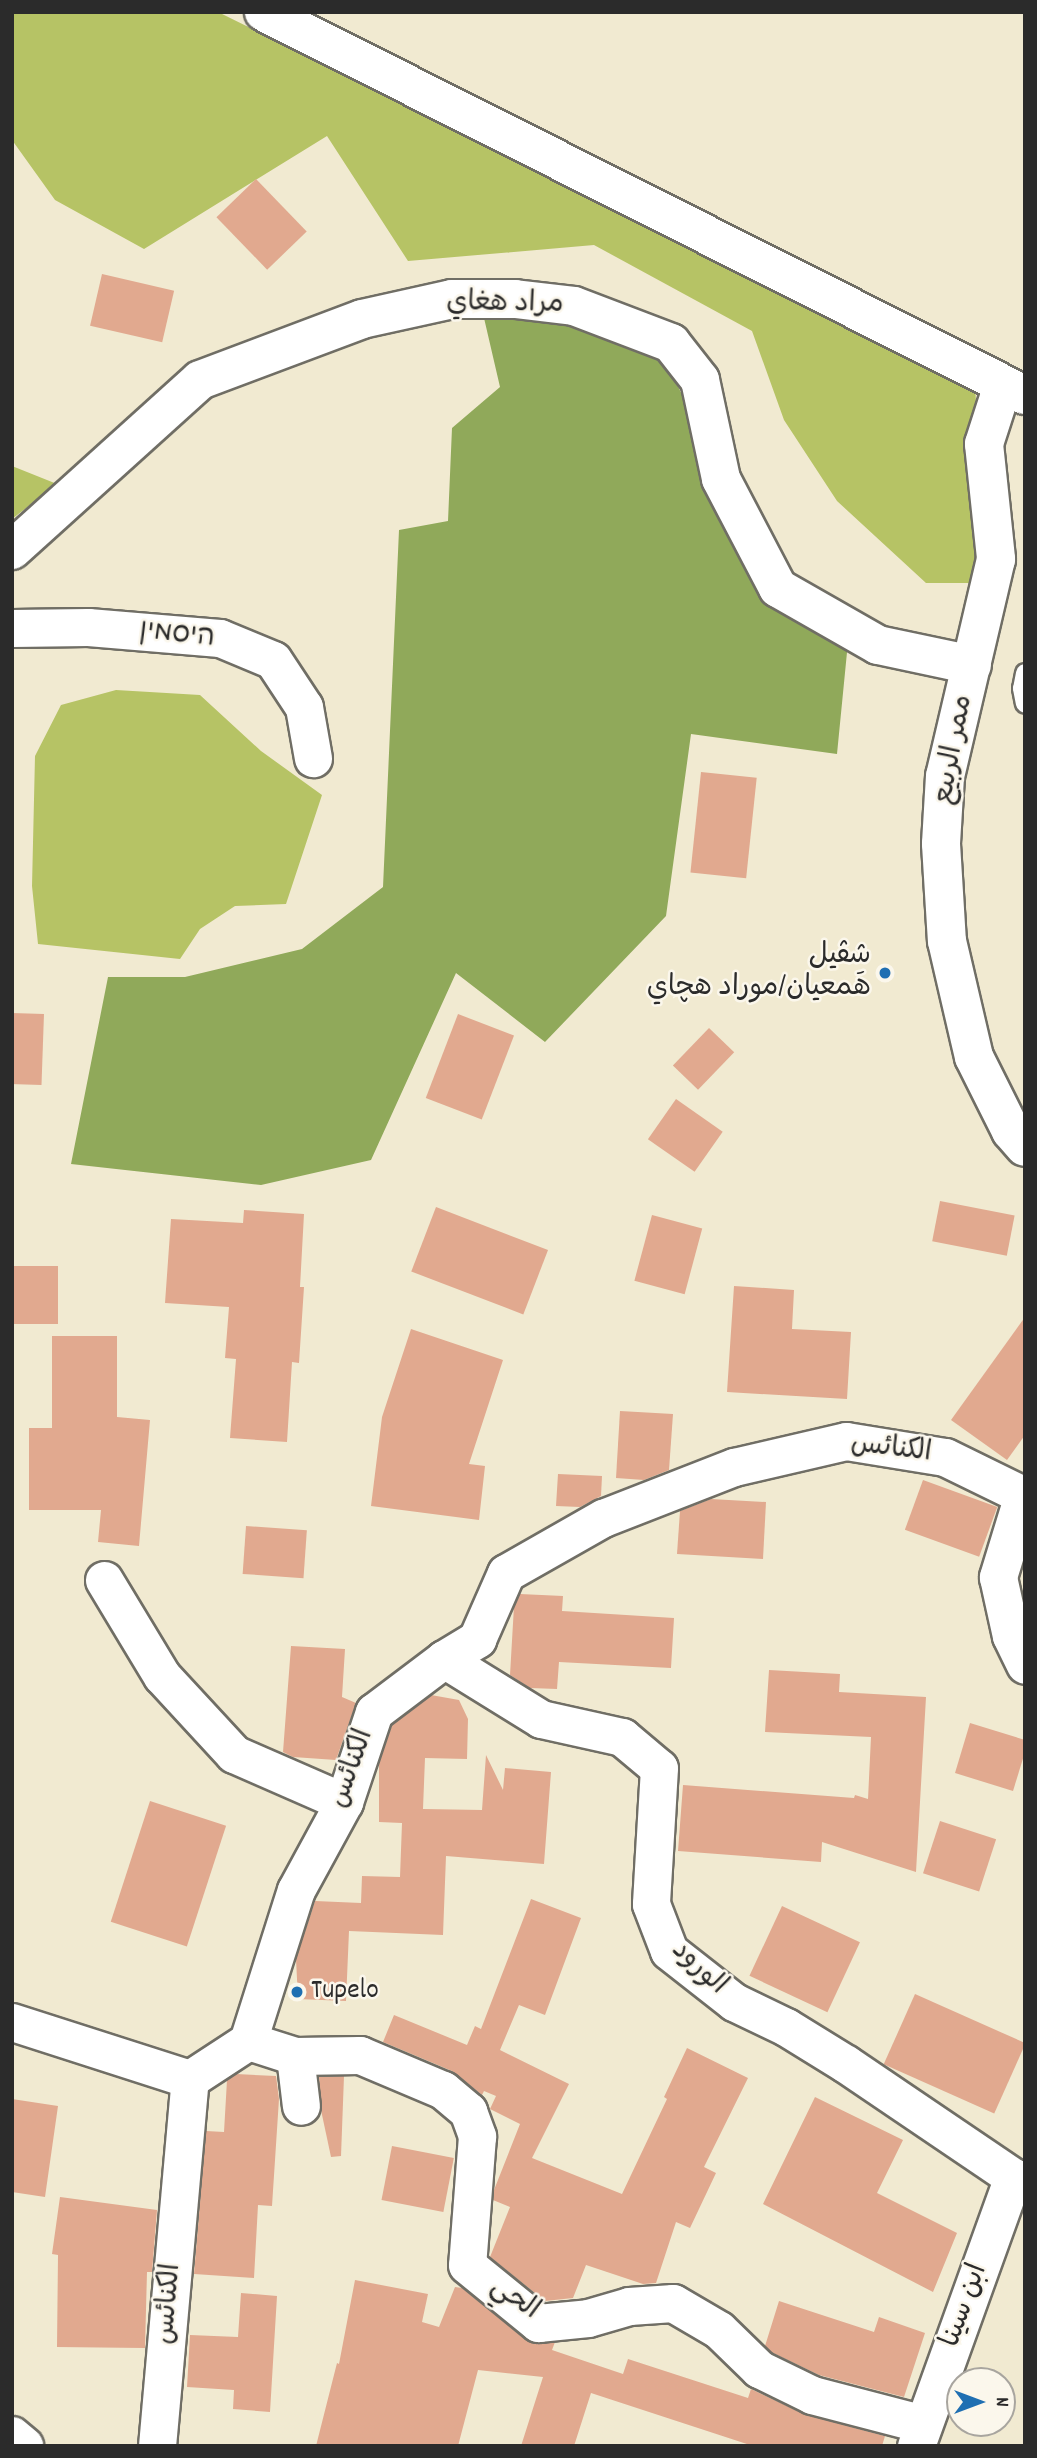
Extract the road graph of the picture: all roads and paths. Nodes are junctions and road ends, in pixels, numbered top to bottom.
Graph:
1 (264, 12) edge
2 (1014, 390) edge
3 (12, 550) edge
4 (12, 628) edge
5 (972, 665) junction
6 (1025, 673) edge
7 (1025, 703) edge
8 (313, 758) dead end
9 (1025, 1147) edge
10 (1024, 1496) edge
11 (104, 1580) dead end
12 (444, 1659) junction
13 (1025, 1665) edge
14 (344, 1802) junction
15 (12, 2022) edge
16 (248, 2041) junction
17 (295, 2056) junction
18 (190, 2079) junction
19 (301, 2106) dead end
20 (1019, 2179) edge
21 (920, 2435) edge
22 (12, 2436) edge
23 (24, 2446) edge
24 (157, 2446) edge

1 - 2 street
2 - 5 street, ممر الربيع
3 - 5 street, مراد هغاي
4 - 8 street, היסמין
5 - 9 street, ممر الربيع
6 - 7 lane
10 - 12 street, الكنائس
10 - 13 street
11 - 14 street
12 - 14 street, الكنائس
12 - 20 street, الورود
14 - 16 street, الكنائس
15 - 18 street
16 - 17 street, الحي
16 - 18 street
17 - 19 street
17 - 21 street, الحي
18 - 24 street, الكنائس
20 - 21 street, ابن سينا
22 - 23 street

